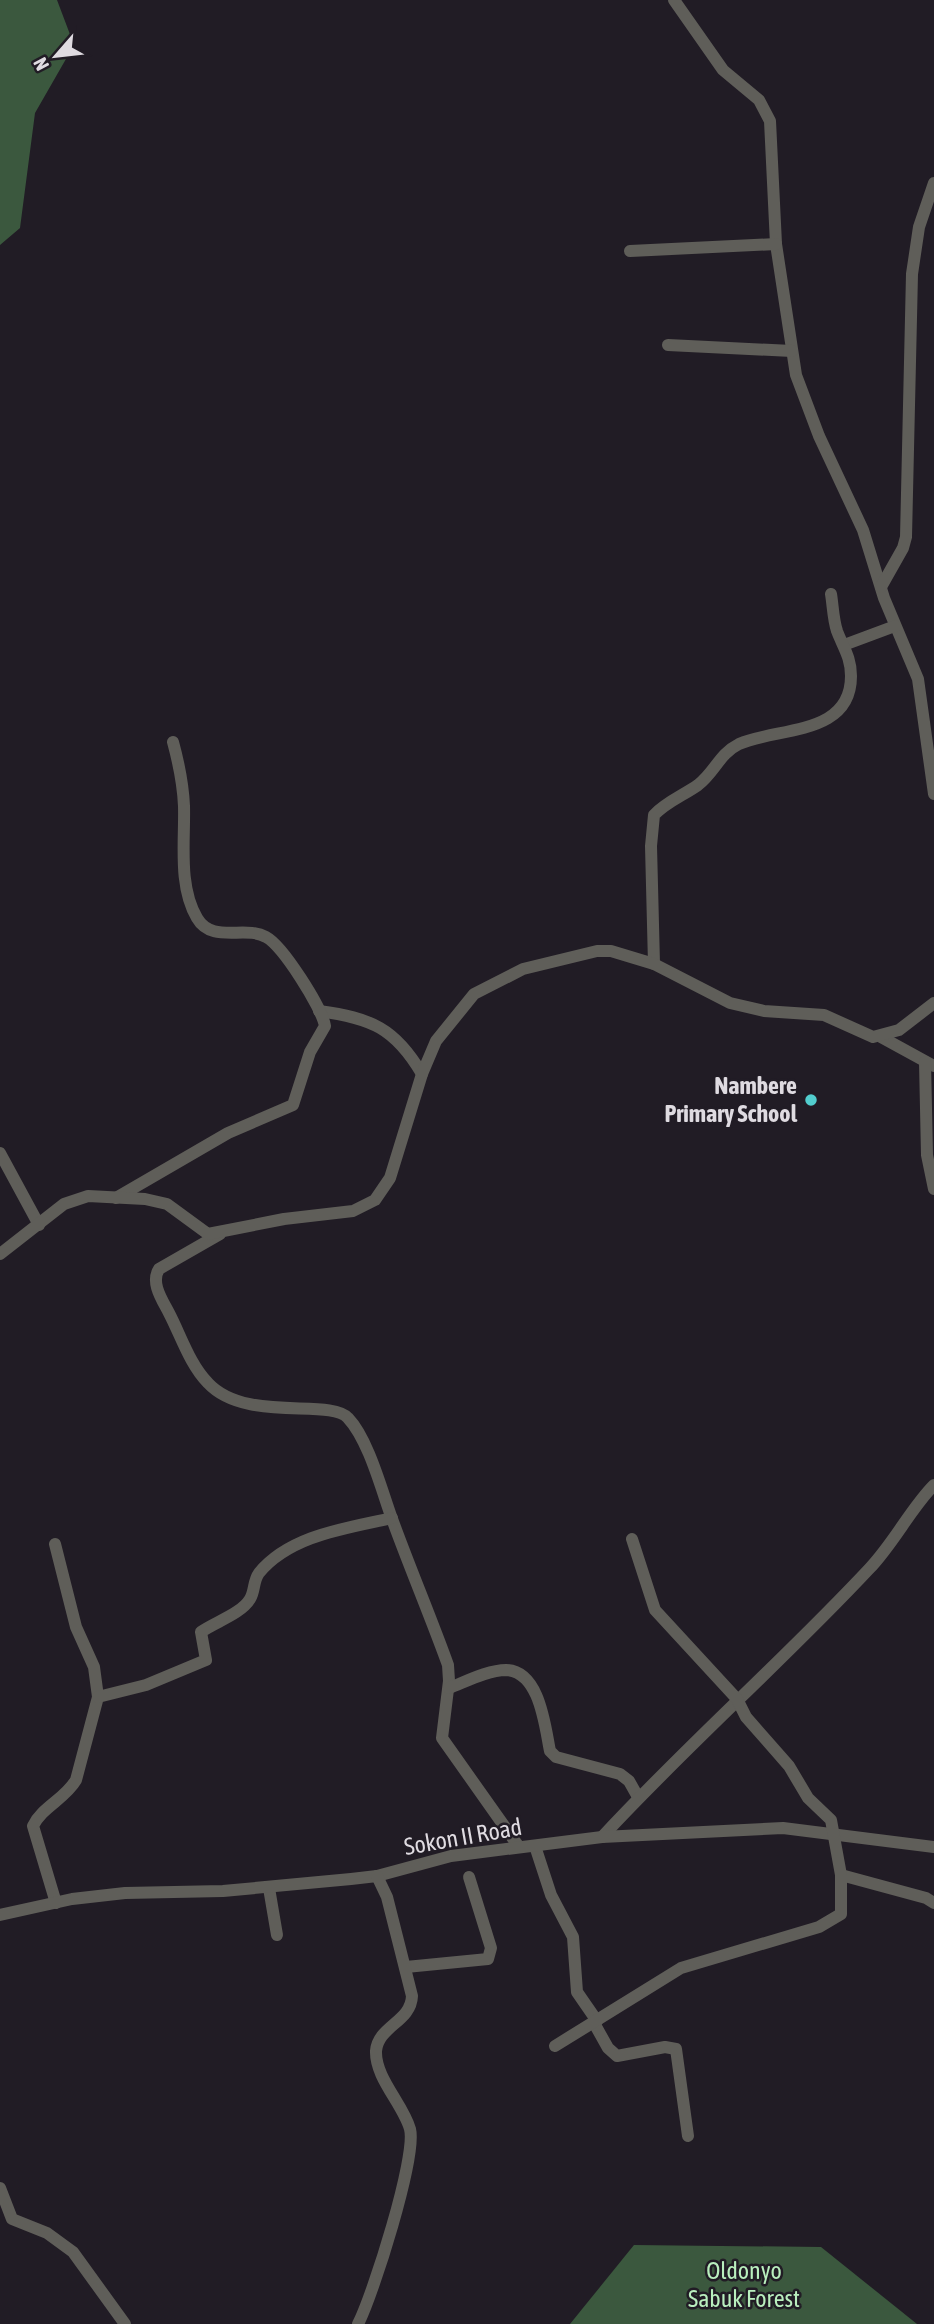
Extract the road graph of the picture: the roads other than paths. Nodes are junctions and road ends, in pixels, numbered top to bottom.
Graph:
1 (674, 0) edge
2 (934, 183) edge
3 (776, 244) junction
4 (630, 251) dead end
5 (668, 345) dead end
6 (792, 352) junction
7 (881, 587) junction
8 (831, 594) dead end
9 (895, 626) junction
10 (844, 645) junction
11 (173, 742) dead end
12 (934, 794) edge
13 (654, 964) junction
14 (934, 1003) edge
15 (319, 1011) junction
16 (881, 1037) junction
17 (929, 1064) edge
18 (422, 1074) junction
19 (0, 1153) edge
20 (934, 1189) edge
21 (115, 1198) junction
22 (39, 1225) junction
23 (221, 1233) junction
24 (0, 1254) edge
25 (934, 1485) edge
26 (392, 1518) junction
27 (632, 1539) dead end
28 (55, 1544) dead end
29 (449, 1688) junction
30 (98, 1697) junction
31 (737, 1699) junction
32 (638, 1797) junction
33 (835, 1833) junction
34 (602, 1837) junction
35 (535, 1846) junction
36 (519, 1847) junction
37 (934, 1847) edge
38 (841, 1875) junction
39 (377, 1876) junction
40 (469, 1877) dead end
41 (269, 1888) junction
42 (56, 1903) junction
43 (934, 1903) edge
44 (0, 1915) edge
45 (277, 1935) dead end
46 (406, 1967) junction
47 (596, 2022) junction
48 (555, 2046) dead end
49 (688, 2136) dead end
50 (0, 2188) edge
51 (6, 2220) edge
52 (125, 2324) edge
53 (358, 2324) edge

1 - 3 street
2 - 7 street
3 - 4 street
3 - 6 street
5 - 6 street
6 - 7 street
7 - 9 street
8 - 10 street
9 - 10 street
9 - 12 street
10 - 13 street
11 - 15 street
13 - 16 street
13 - 18 street
14 - 16 street
15 - 18 street
15 - 21 street
16 - 17 street
17 - 20 street
18 - 23 street
19 - 22 street
21 - 22 street
21 - 23 street
22 - 24 street
23 - 26 street
25 - 31 street
26 - 29 street
26 - 30 street
27 - 31 street
28 - 30 street
29 - 32 street
29 - 36 street
30 - 42 street
31 - 32 street
31 - 33 street
32 - 34 street
33 - 34 street, Sokon II Road
33 - 37 street, Sokon II Road
33 - 38 street
34 - 35 street, Sokon II Road
35 - 36 street, Sokon II Road
35 - 47 street
36 - 39 street, Sokon II Road
38 - 43 street
38 - 47 street
39 - 41 street, Sokon II Road
39 - 46 street
40 - 46 street
41 - 42 street, Sokon II Road
41 - 45 street
42 - 44 street, Sokon II Road
46 - 53 street
47 - 48 street
47 - 49 street
50 - 51 street
51 - 52 street

